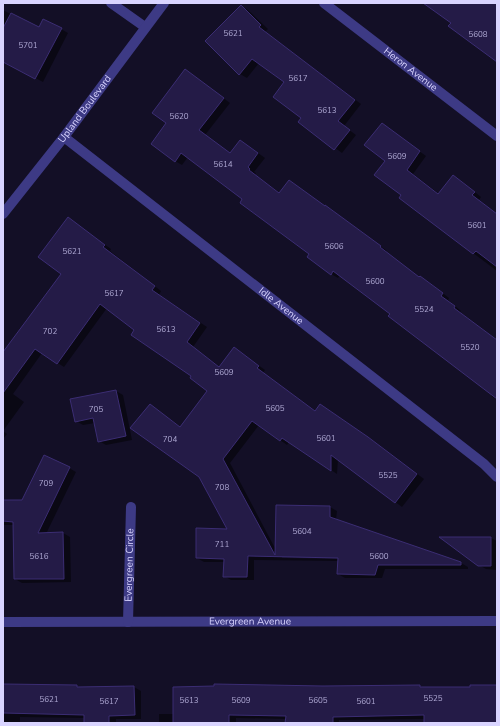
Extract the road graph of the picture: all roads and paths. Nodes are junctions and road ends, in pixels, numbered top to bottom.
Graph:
1 (111, 3) edge
2 (164, 3) edge
3 (324, 3) edge
4 (145, 27) junction
5 (497, 136) edge
6 (64, 137) junction
7 (3, 214) edge
8 (497, 477) edge
9 (131, 507) dead end
10 (497, 621) edge
11 (3, 622) edge
12 (128, 622) junction

1 - 4 street
2 - 4 street, Upland Boulevard
3 - 5 street, Heron Avenue
4 - 6 street, Upland Boulevard
6 - 7 street, Upland Boulevard
6 - 8 street, Idle Avenue
9 - 12 street, Evergreen Circle
10 - 12 street, Evergreen Avenue
11 - 12 street, Evergreen Avenue

